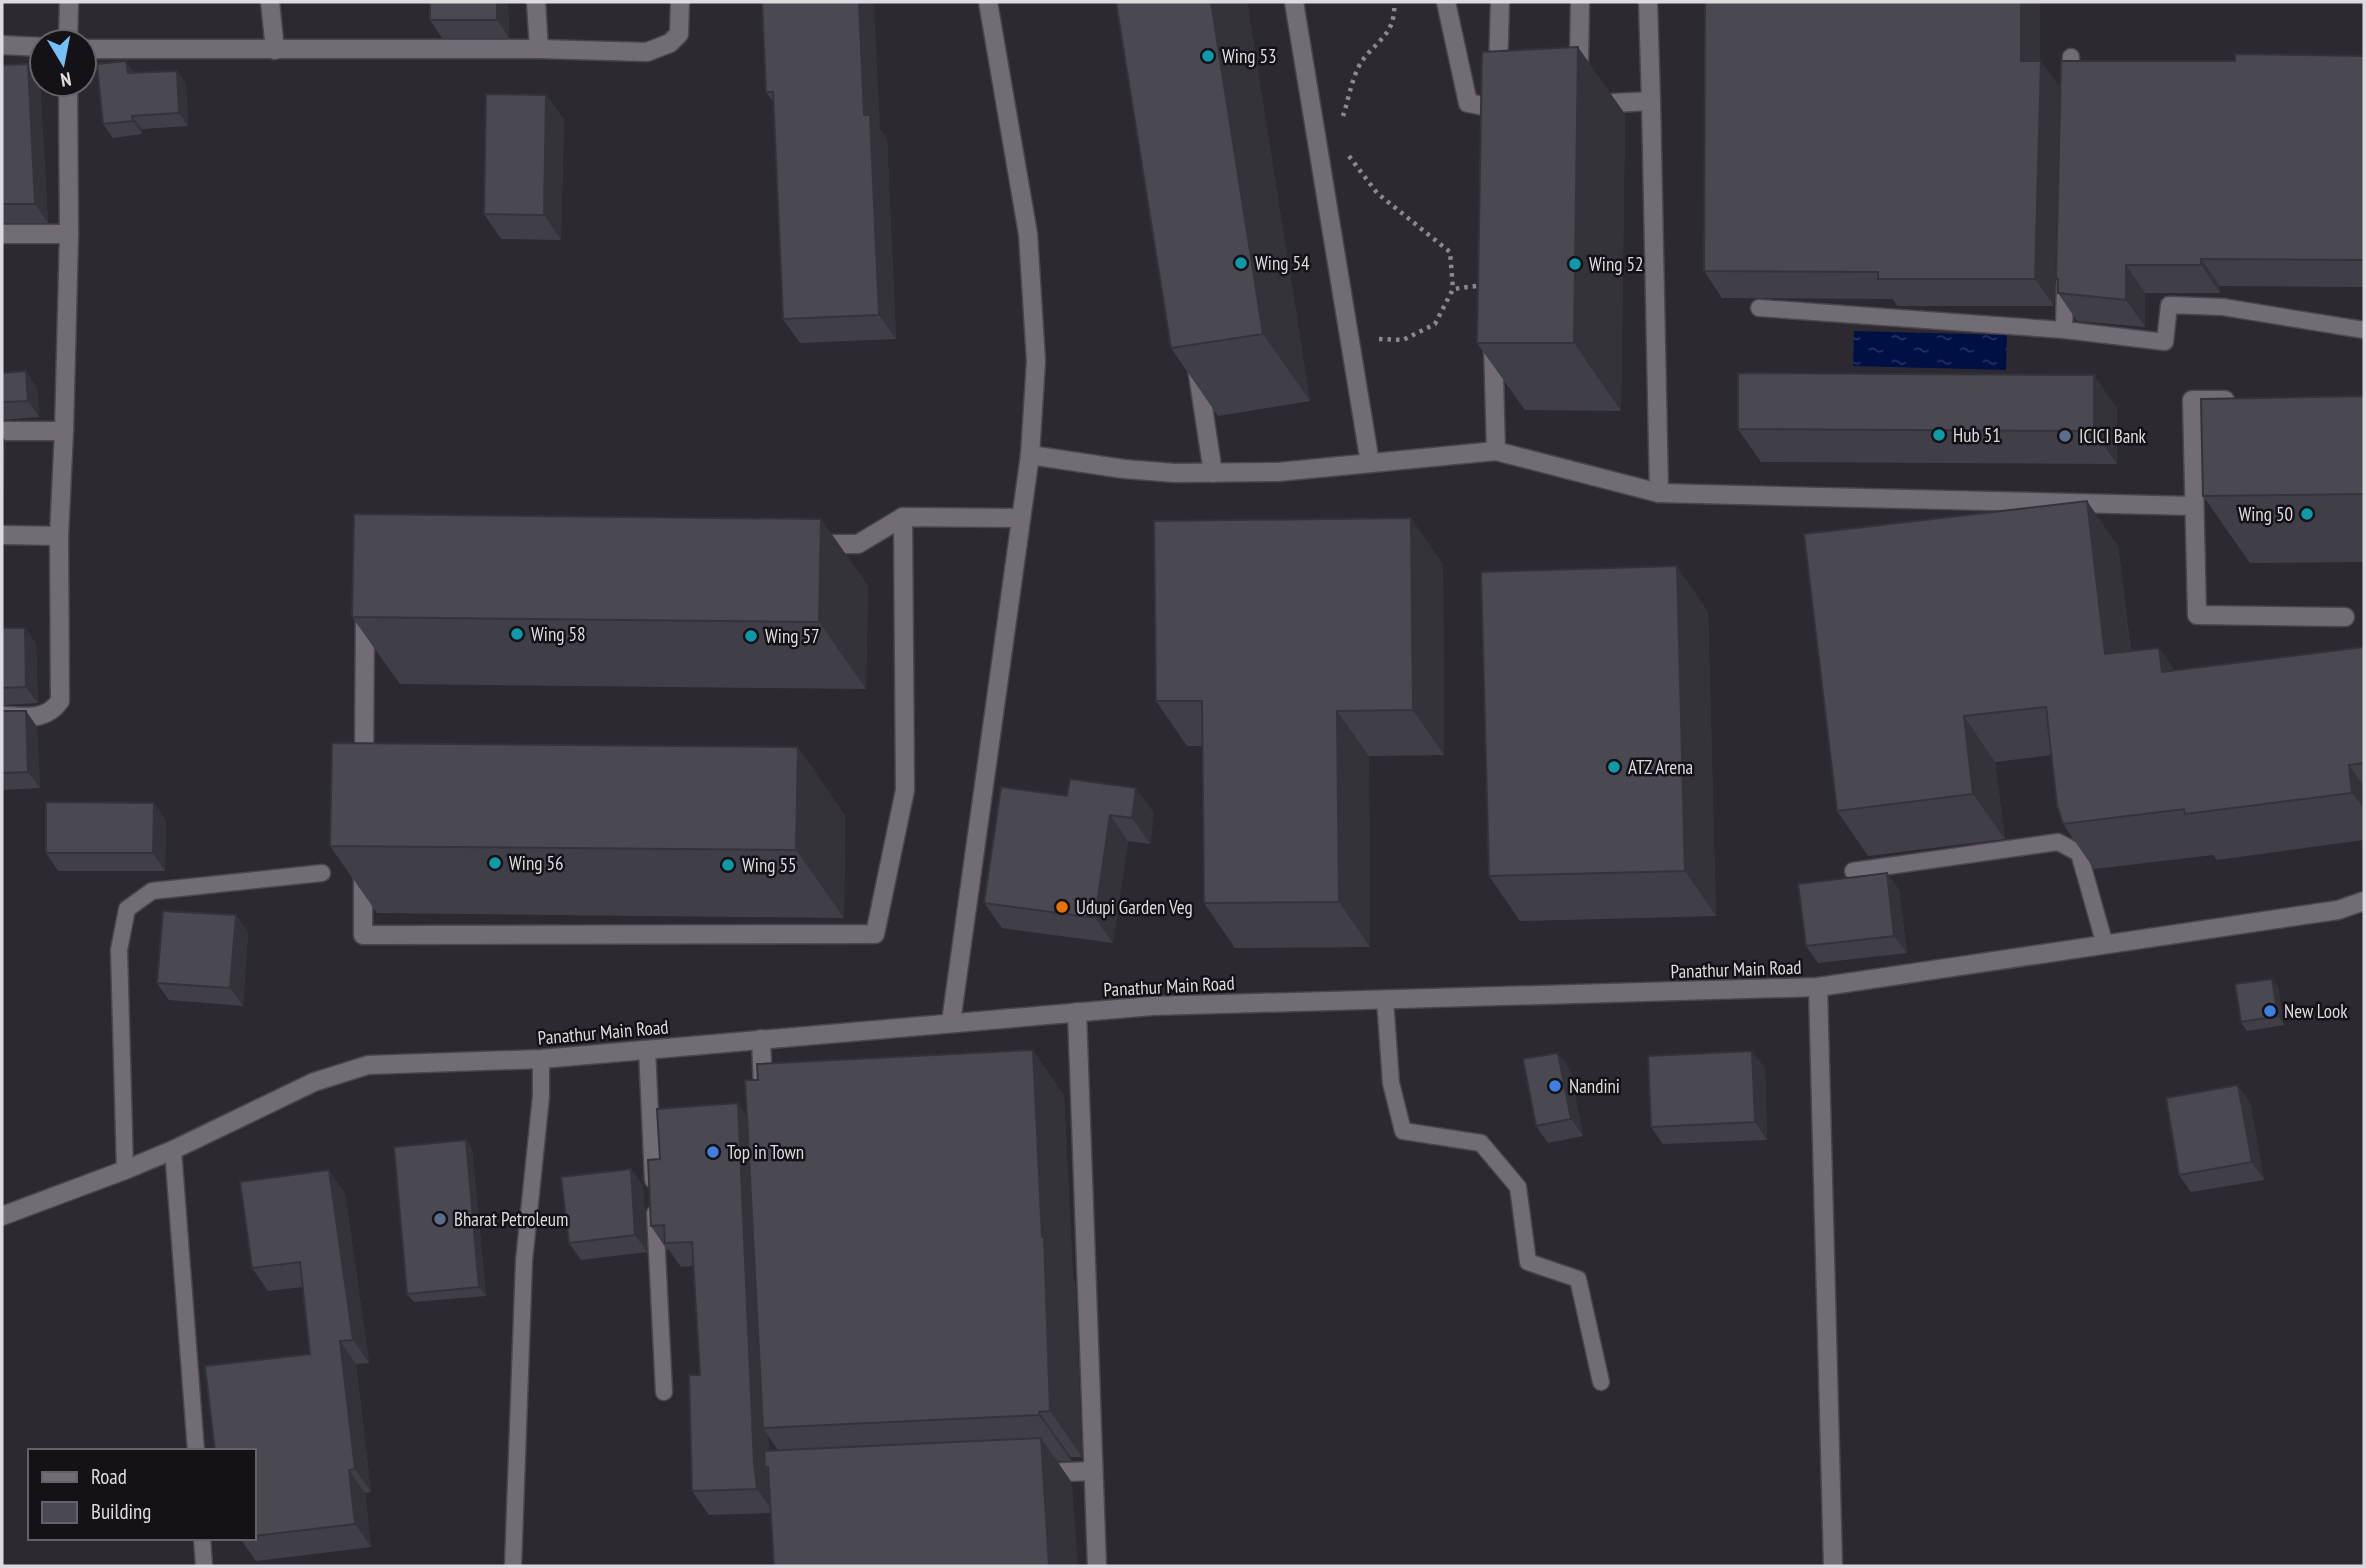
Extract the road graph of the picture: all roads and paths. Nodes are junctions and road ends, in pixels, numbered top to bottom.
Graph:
1 (69, 2) edge
2 (271, 2) edge
3 (536, 2) edge
4 (680, 2) edge
5 (988, 2) edge
6 (1294, 2) edge
7 (1394, 2) edge
8 (1446, 2) edge
9 (1500, 2) edge
10 (1580, 2) edge
11 (1648, 2) edge
12 (68, 28) edge
13 (2, 45) edge
14 (28, 46) edge
15 (98, 49) edge
16 (539, 49) junction
17 (275, 50) junction
18 (2071, 57) dead end
19 (1579, 62) edge
20 (2070, 97) edge
21 (68, 98) edge
22 (1651, 101) junction
23 (1574, 106) edge
24 (1522, 108) edge
25 (1497, 117) junction
26 (1342, 120) dead end
27 (1348, 154) dead end
28 (2, 234) edge
29 (69, 234) junction
30 (2066, 261) edge
31 (1492, 284) joint
32 (1453, 289) junction
33 (1759, 308) dead end
34 (2064, 330) junction
35 (2364, 330) edge
36 (1373, 338) dead end
37 (1194, 353) edge
38 (2245, 399) edge
39 (2, 431) edge
40 (64, 431) junction
41 (1496, 451) junction
42 (1030, 455) junction
43 (1370, 463) junction
44 (1213, 473) junction
45 (1659, 493) junction
46 (2194, 506) junction
47 (902, 517) junction
48 (1021, 518) junction
49 (2, 535) edge
50 (59, 536) junction
51 (803, 544) edge
52 (366, 596) edge
53 (2344, 617) dead end
54 (2, 716) edge
55 (364, 786) edge
56 (364, 854) edge
57 (1853, 871) dead end
58 (322, 873) dead end
59 (2364, 901) edge
60 (2105, 945) junction
61 (1818, 987) junction
62 (1385, 1000) junction
63 (1077, 1012) junction
64 (951, 1023) junction
65 (761, 1039) junction
66 (647, 1049) junction
67 (541, 1059) junction
68 (764, 1104) edge
69 (173, 1150) junction
70 (125, 1170) junction
71 (2, 1216) edge
72 (1601, 1382) dead end
73 (664, 1392) dead end
74 (196, 1449) edge
75 (1093, 1471) junction
76 (1025, 1474) edge
77 (202, 1540) edge
78 (204, 1566) edge
79 (513, 1566) edge
80 (1097, 1566) edge
81 (1833, 1566) edge

1 - 12 street
2 - 17 street
3 - 16 street
4 - 16 street
5 - 42 street
6 - 43 street
7 - 26 path
8 - 25 street
9 - 25 street
10 - 19 street
11 - 22 street
13 - 14 street
15 - 17 street
16 - 17 street
18 - 20 lane
21 - 29 street
22 - 23 street
22 - 45 street
24 - 25 street
27 - 32 path
28 - 29 street
29 - 40 street
30 - 34 lane
31 - 32 path
31 - 41 street
32 - 36 path
33 - 34 lane
34 - 35 lane
37 - 44 street
38 - 46 street
39 - 40 street
40 - 50 street
41 - 43 street
41 - 45 street
42 - 44 street
42 - 48 street
43 - 44 street
45 - 46 street
46 - 53 street
47 - 48 street
47 - 51 street
47 - 56 street
48 - 64 street
49 - 50 street
50 - 54 street
52 - 55 street
57 - 60 lane
58 - 70 lane
59 - 60 street, Panathur Main Road
60 - 61 street, Panathur Main Road
61 - 62 street, Panathur Main Road
61 - 81 street
62 - 63 street, Panathur Main Road
62 - 72 lane
63 - 64 street, Panathur Main Road
63 - 75 street
64 - 65 street, Panathur Main Road
65 - 66 street, Panathur Main Road
65 - 68 street
66 - 67 street, Panathur Main Road
66 - 73 lane
67 - 69 street, Panathur Main Road
67 - 79 lane
69 - 70 street, Panathur Main Road
69 - 74 lane
70 - 71 street, Panathur Main Road
75 - 76 street
75 - 80 street
77 - 78 lane

